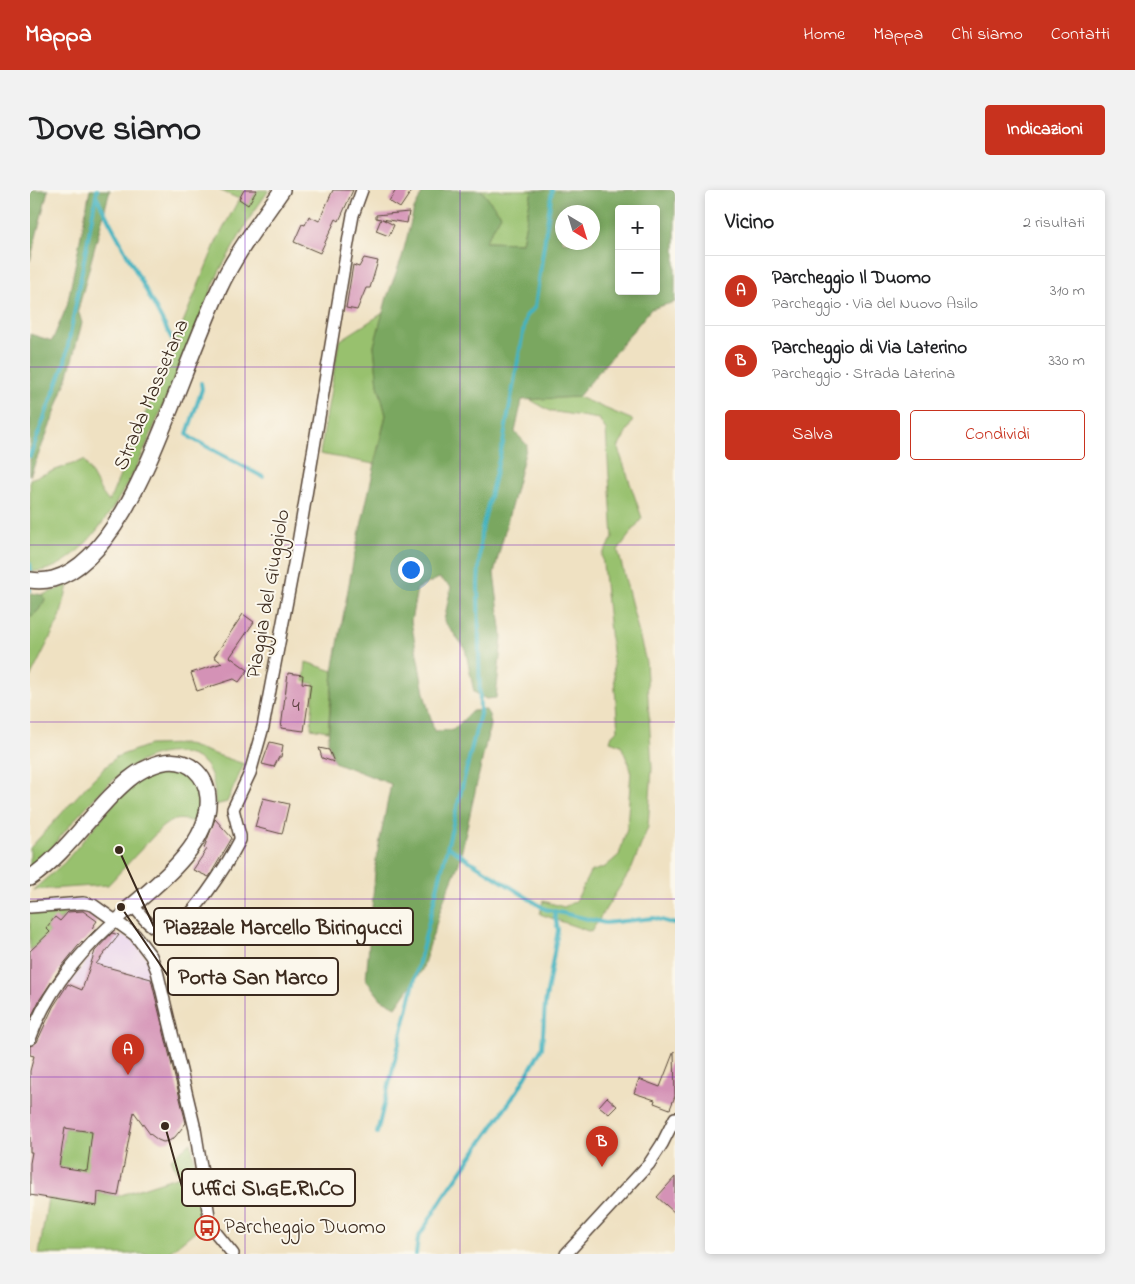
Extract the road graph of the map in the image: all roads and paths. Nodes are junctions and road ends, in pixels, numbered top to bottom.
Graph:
1 (282, 190) edge
2 (362, 190) edge
3 (30, 580) edge
4 (30, 878) edge
5 (30, 907) edge
6 (124, 912) junction
7 (30, 1040) edge
8 (675, 1118) edge
9 (233, 1254) edge
10 (566, 1254) edge

1 - 3 street, Strada Massetana
2 - 6 street, Piaggia del Giuggiolo
4 - 6 street
5 - 6 street
6 - 7 street
6 - 9 street
8 - 10 street

